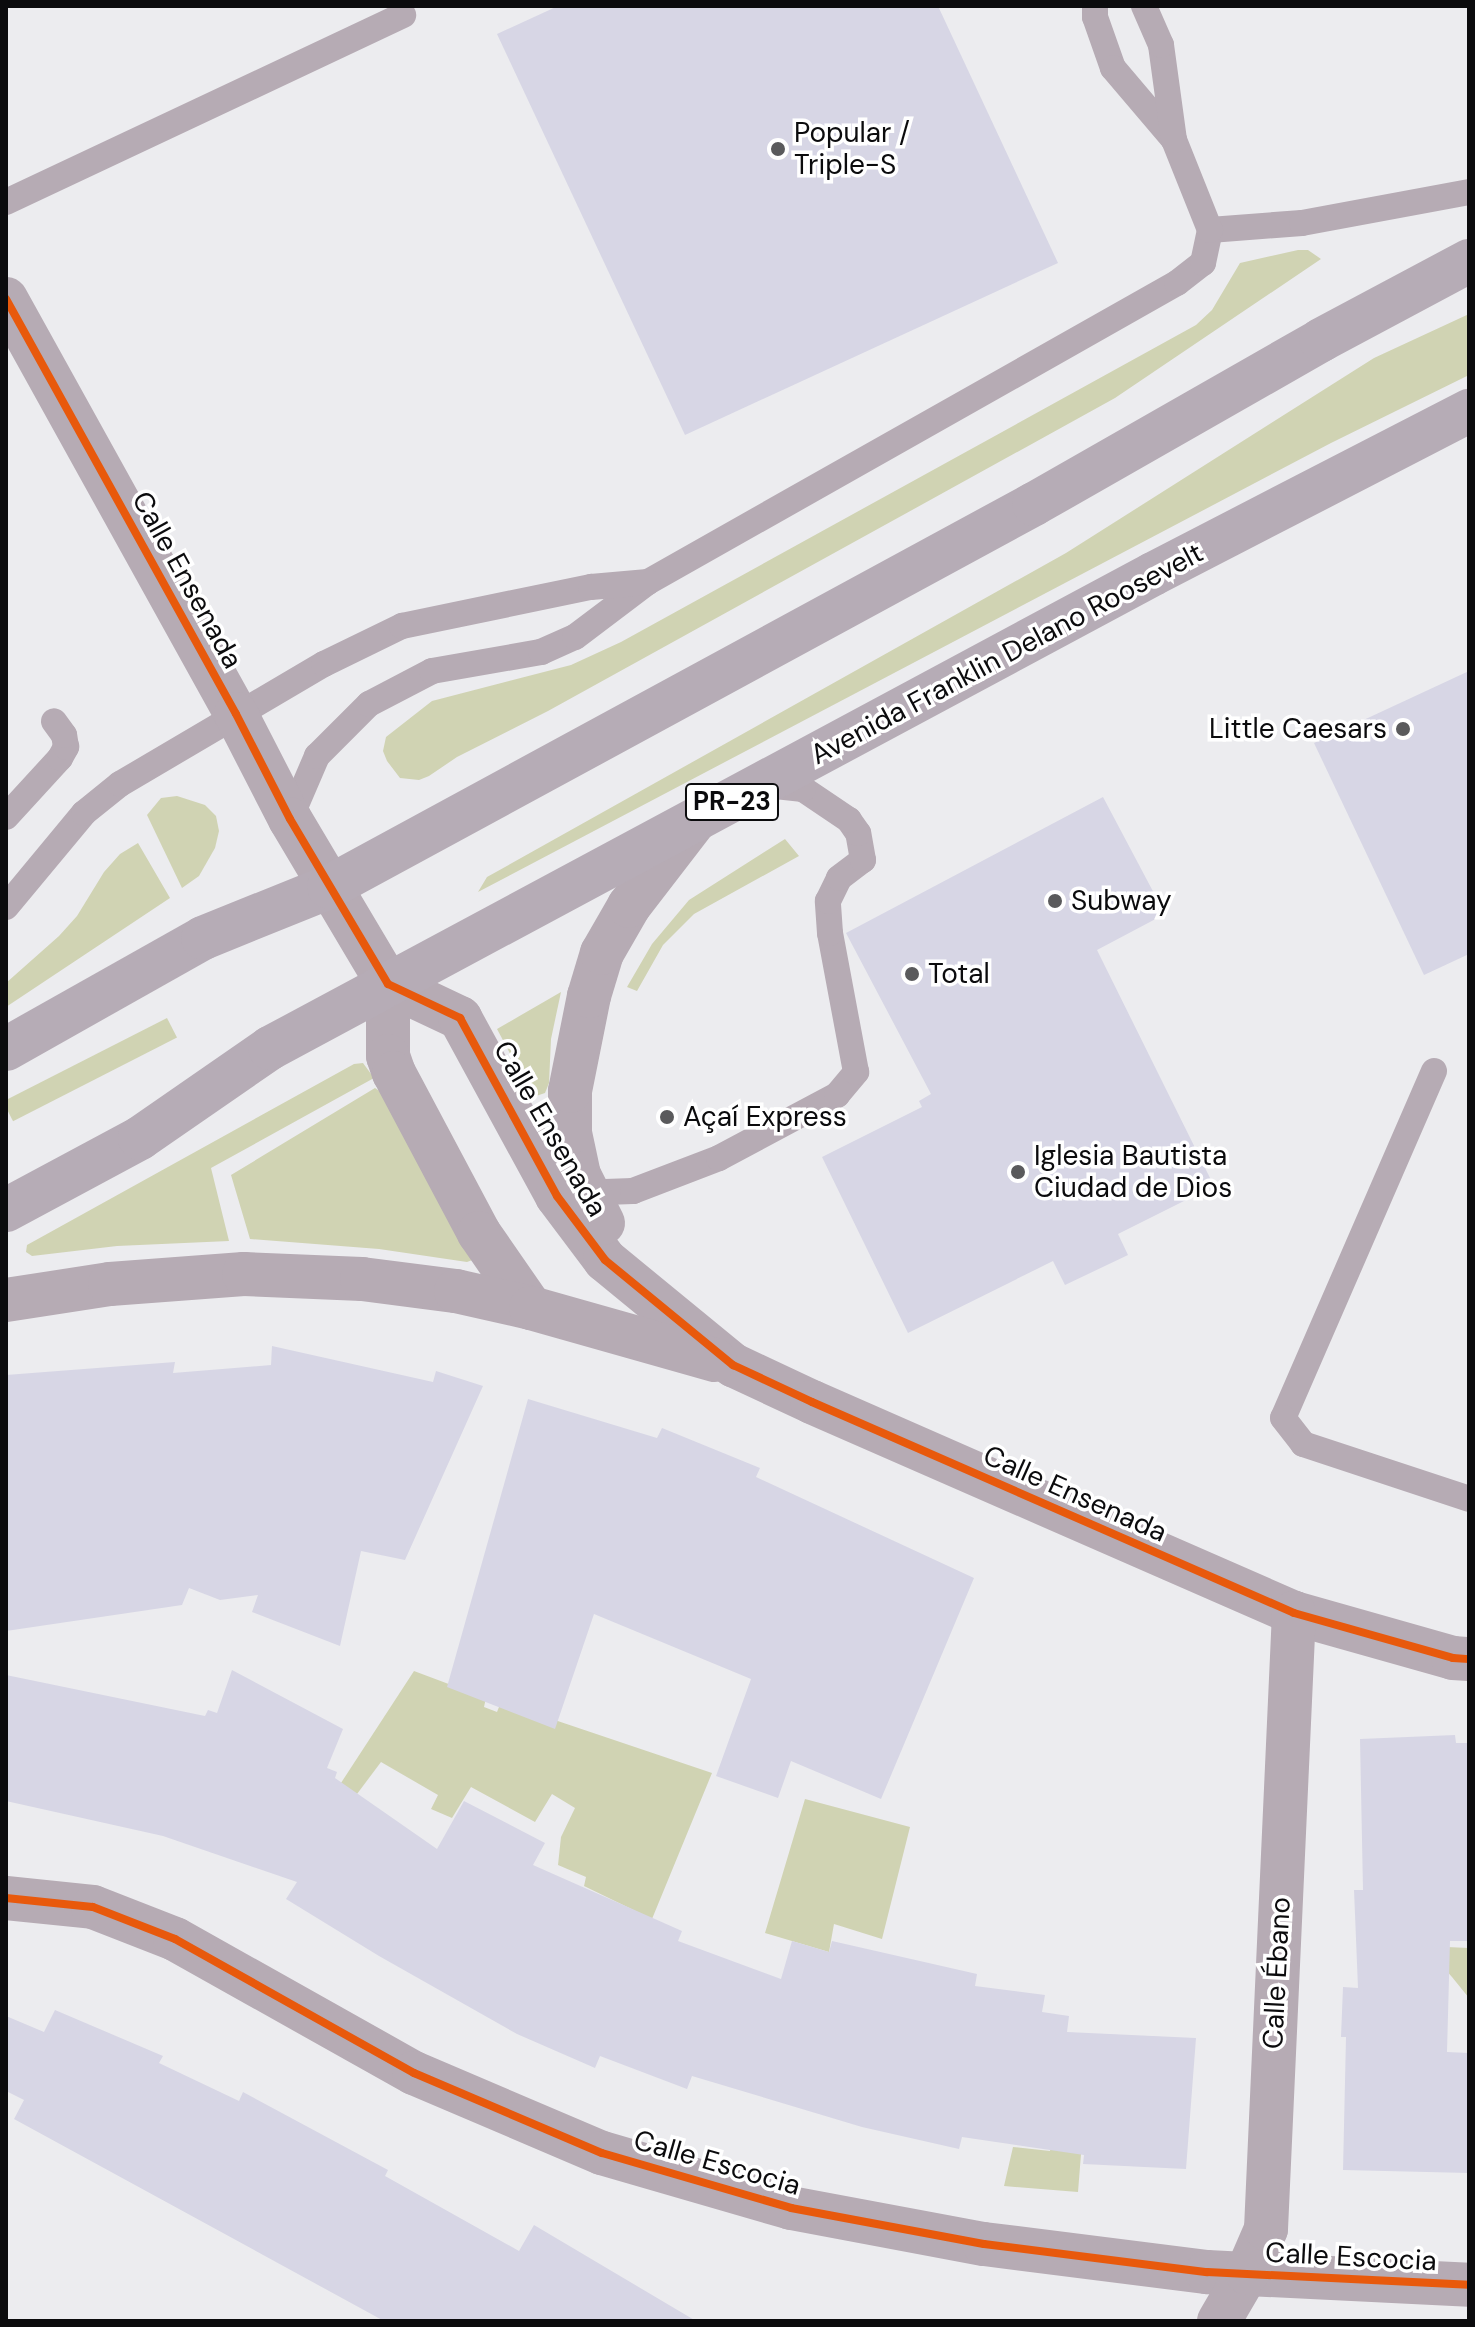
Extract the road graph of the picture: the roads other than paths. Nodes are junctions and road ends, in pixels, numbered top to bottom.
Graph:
1 (1095, 6) edge
2 (1144, 6) edge
3 (403, 15) dead end
4 (1174, 140) junction
5 (1469, 192) edge
6 (6, 202) edge
7 (1210, 230) junction
8 (1469, 261) edge
9 (6, 299) edge
10 (1469, 411) edge
11 (648, 582) junction
12 (236, 714) junction
13 (54, 721) dead end
14 (763, 785) junction
15 (6, 817) edge
16 (290, 819) junction
17 (693, 823) junction
18 (329, 887) junction
19 (6, 907) edge
20 (388, 984) junction
21 (6, 1049) edge
22 (1434, 1071) dead end
23 (572, 1194) junction
24 (6, 1210) edge
25 (6, 1300) edge
26 (531, 1308) junction
27 (733, 1365) junction
28 (1469, 1499) edge
29 (1294, 1613) junction
30 (1469, 1659) edge
31 (6, 1898) edge
32 (1247, 2273) junction
33 (1469, 2285) edge
34 (1219, 2321) edge

1 - 4 lane
2 - 4 lane
3 - 6 lane
4 - 7 lane
5 - 7 lane
7 - 11 lane
8 - 18 main road
9 - 12 street, Calle Ensenada
10 - 14 main road, Avenida Franklin Delano Roosevelt / PR-23
11 - 12 lane
11 - 16 lane
12 - 16 street, Calle Ensenada
12 - 19 lane
13 - 15 lane
14 - 17 main road, Avenida Franklin Delano Roosevelt / PR-23
14 - 23 lane
16 - 18 street, Calle Ensenada
17 - 20 main road, Avenida Franklin Delano Roosevelt / PR-23
17 - 23 street
18 - 20 street, Calle Ensenada
18 - 21 main road
20 - 23 street, Calle Ensenada
20 - 24 main road, Avenida Franklin Delano Roosevelt / PR-23
20 - 26 street
22 - 28 lane
23 - 27 street
25 - 26 street
26 - 27 street
27 - 29 street, Calle Ensenada
29 - 30 street, Calle Ensenada
29 - 32 street, Calle Ébano
31 - 32 street, Calle Escocia
32 - 33 street, Calle Escocia
32 - 34 street, Calle Ébano

